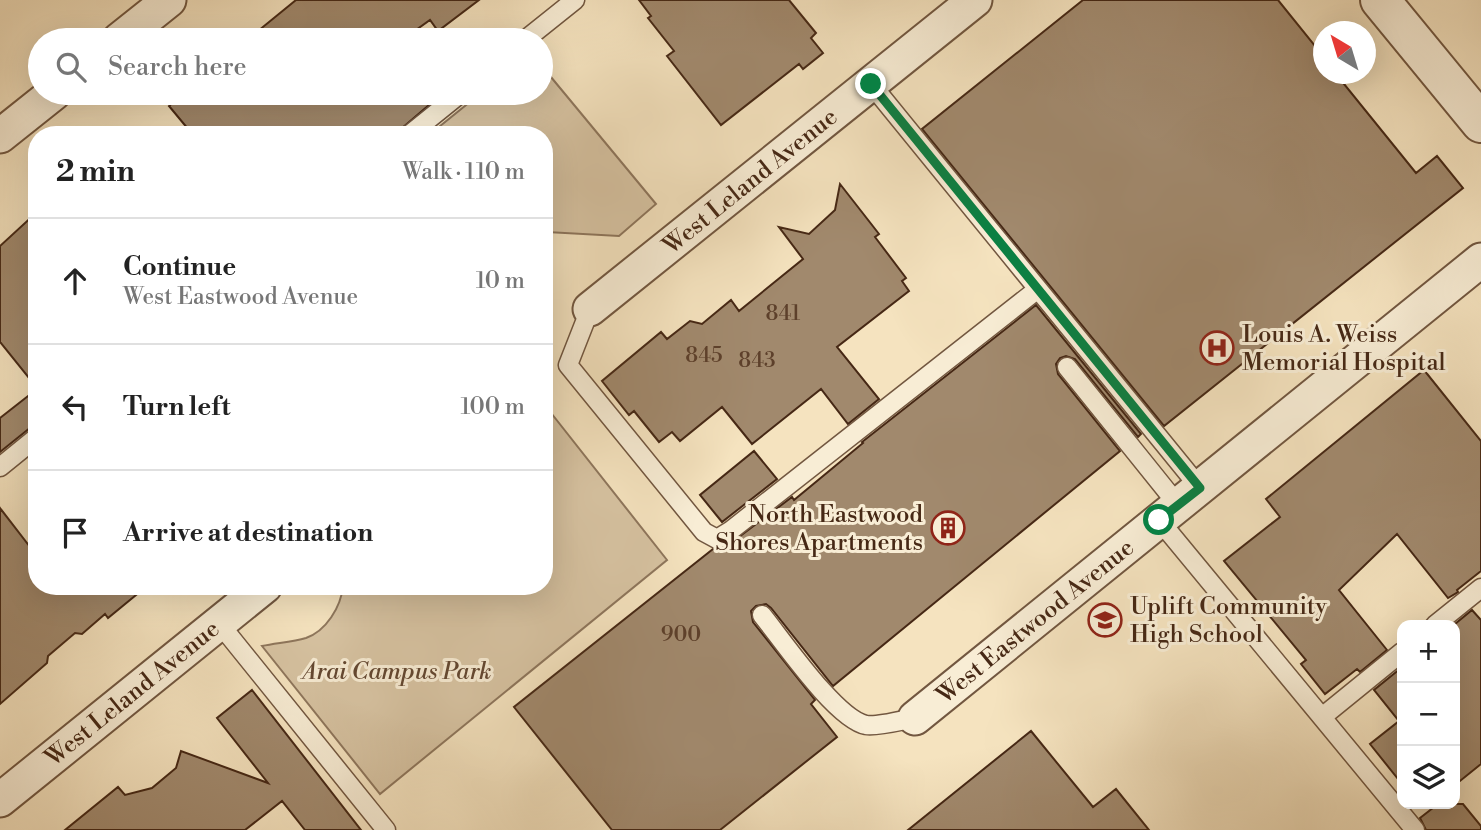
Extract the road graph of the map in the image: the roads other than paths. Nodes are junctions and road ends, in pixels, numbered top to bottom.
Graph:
1 (169, 0) edge
2 (575, 0) edge
3 (975, 0) edge
4 (1380, 0) edge
5 (134, 28) edge
6 (540, 28) edge
7 (871, 84) junction
8 (39, 105) edge
9 (446, 105) edge
10 (1481, 123) edge
11 (420, 126) edge
12 (0, 136) edge
13 (1481, 260) edge
14 (1038, 289) junction
15 (590, 309) joint
16 (1067, 367) dead end
17 (28, 444) edge
18 (0, 467) edge
19 (1179, 504) junction
20 (1481, 588) edge
21 (254, 595) edge
22 (762, 615) dead end
23 (1441, 620) edge
24 (219, 623) junction
25 (1397, 656) edge
26 (1322, 717) junction
27 (915, 718) joint
28 (0, 800) edge
29 (382, 829) edge
30 (1415, 830) edge

1 - 5 street
2 - 6 lane
3 - 7 street, West Leland Avenue
4 - 10 street
7 - 14 lane
7 - 15 street, West Leland Avenue
8 - 12 street
9 - 11 lane
13 - 19 street, West Eastwood Avenue
14 - 15 lane
14 - 19 lane
16 - 19 lane
17 - 18 lane
19 - 26 lane
19 - 27 street, West Eastwood Avenue
20 - 23 lane
21 - 24 street, West Leland Avenue
22 - 27 lane
24 - 28 street, West Leland Avenue
24 - 29 lane
25 - 26 lane
26 - 30 lane

